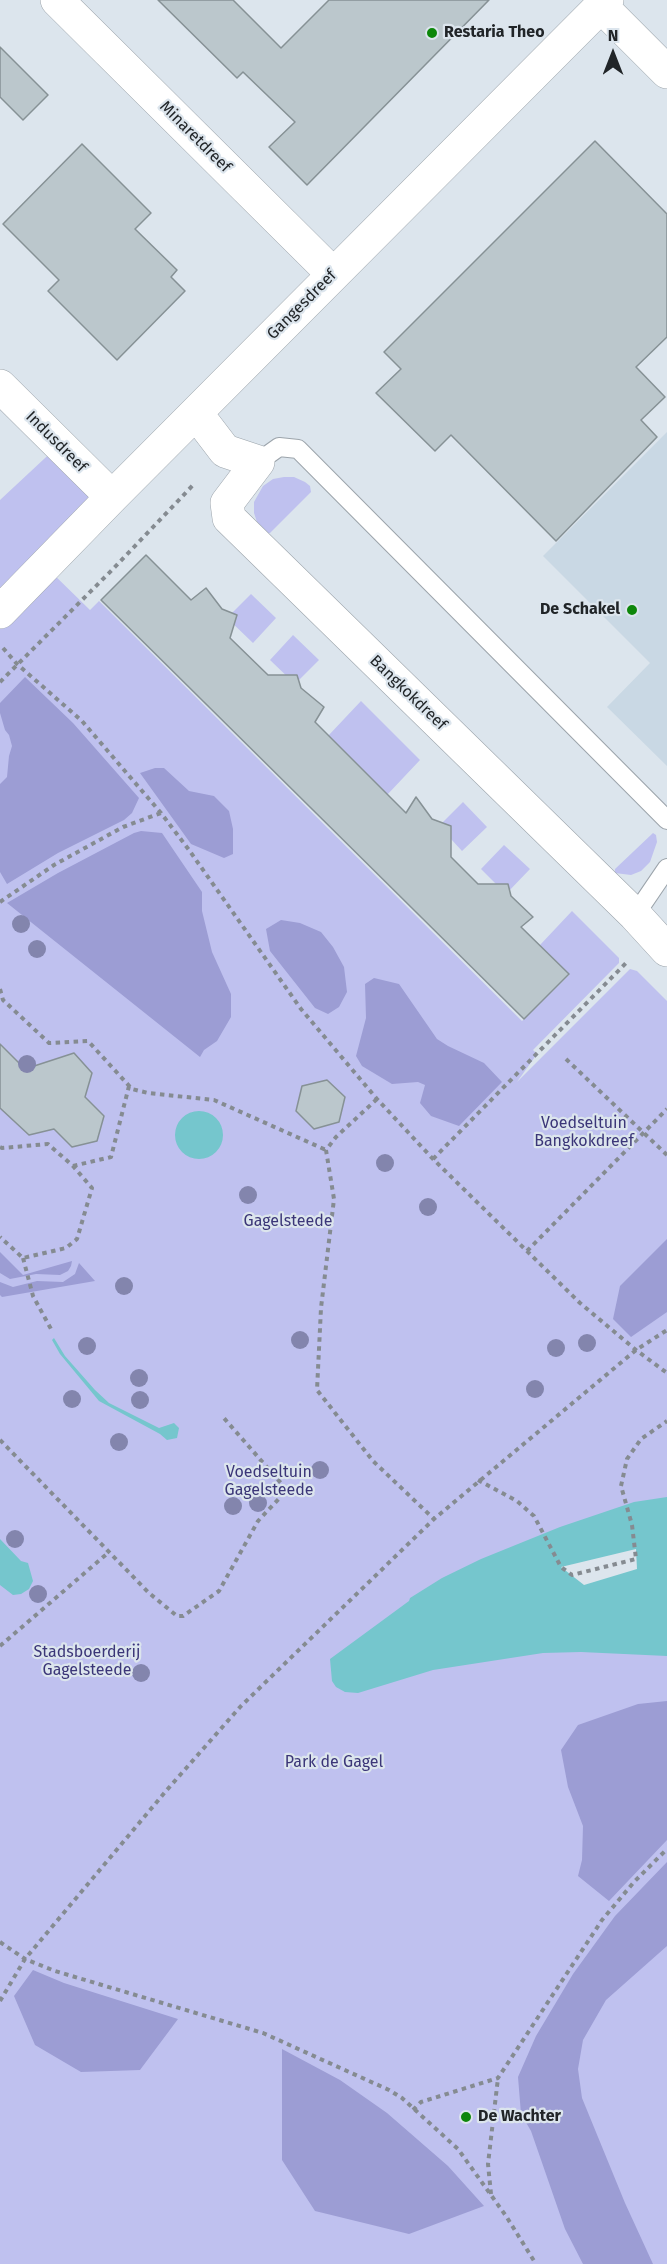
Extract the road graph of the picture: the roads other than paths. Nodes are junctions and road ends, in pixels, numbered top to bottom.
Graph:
1 (57, 0) edge
2 (604, 3) edge
3 (667, 72) edge
4 (333, 274) junction
5 (0, 386) edge
6 (196, 413) junction
7 (258, 462) junction
8 (112, 497) junction
9 (0, 612) edge
10 (667, 819) edge
11 (667, 868) edge
12 (651, 934) edge

1 - 4 street, Minaretdreef
2 - 3 street
2 - 4 street, Gangesdreef
4 - 6 street, Gangesdreef
5 - 8 street, Indusdreef
6 - 7 street
6 - 8 street, Gangesdreef
7 - 10 lane, Bangkokdreef
7 - 12 street, Bangkokdreef
8 - 9 street, Gangesdreef
11 - 12 lane

